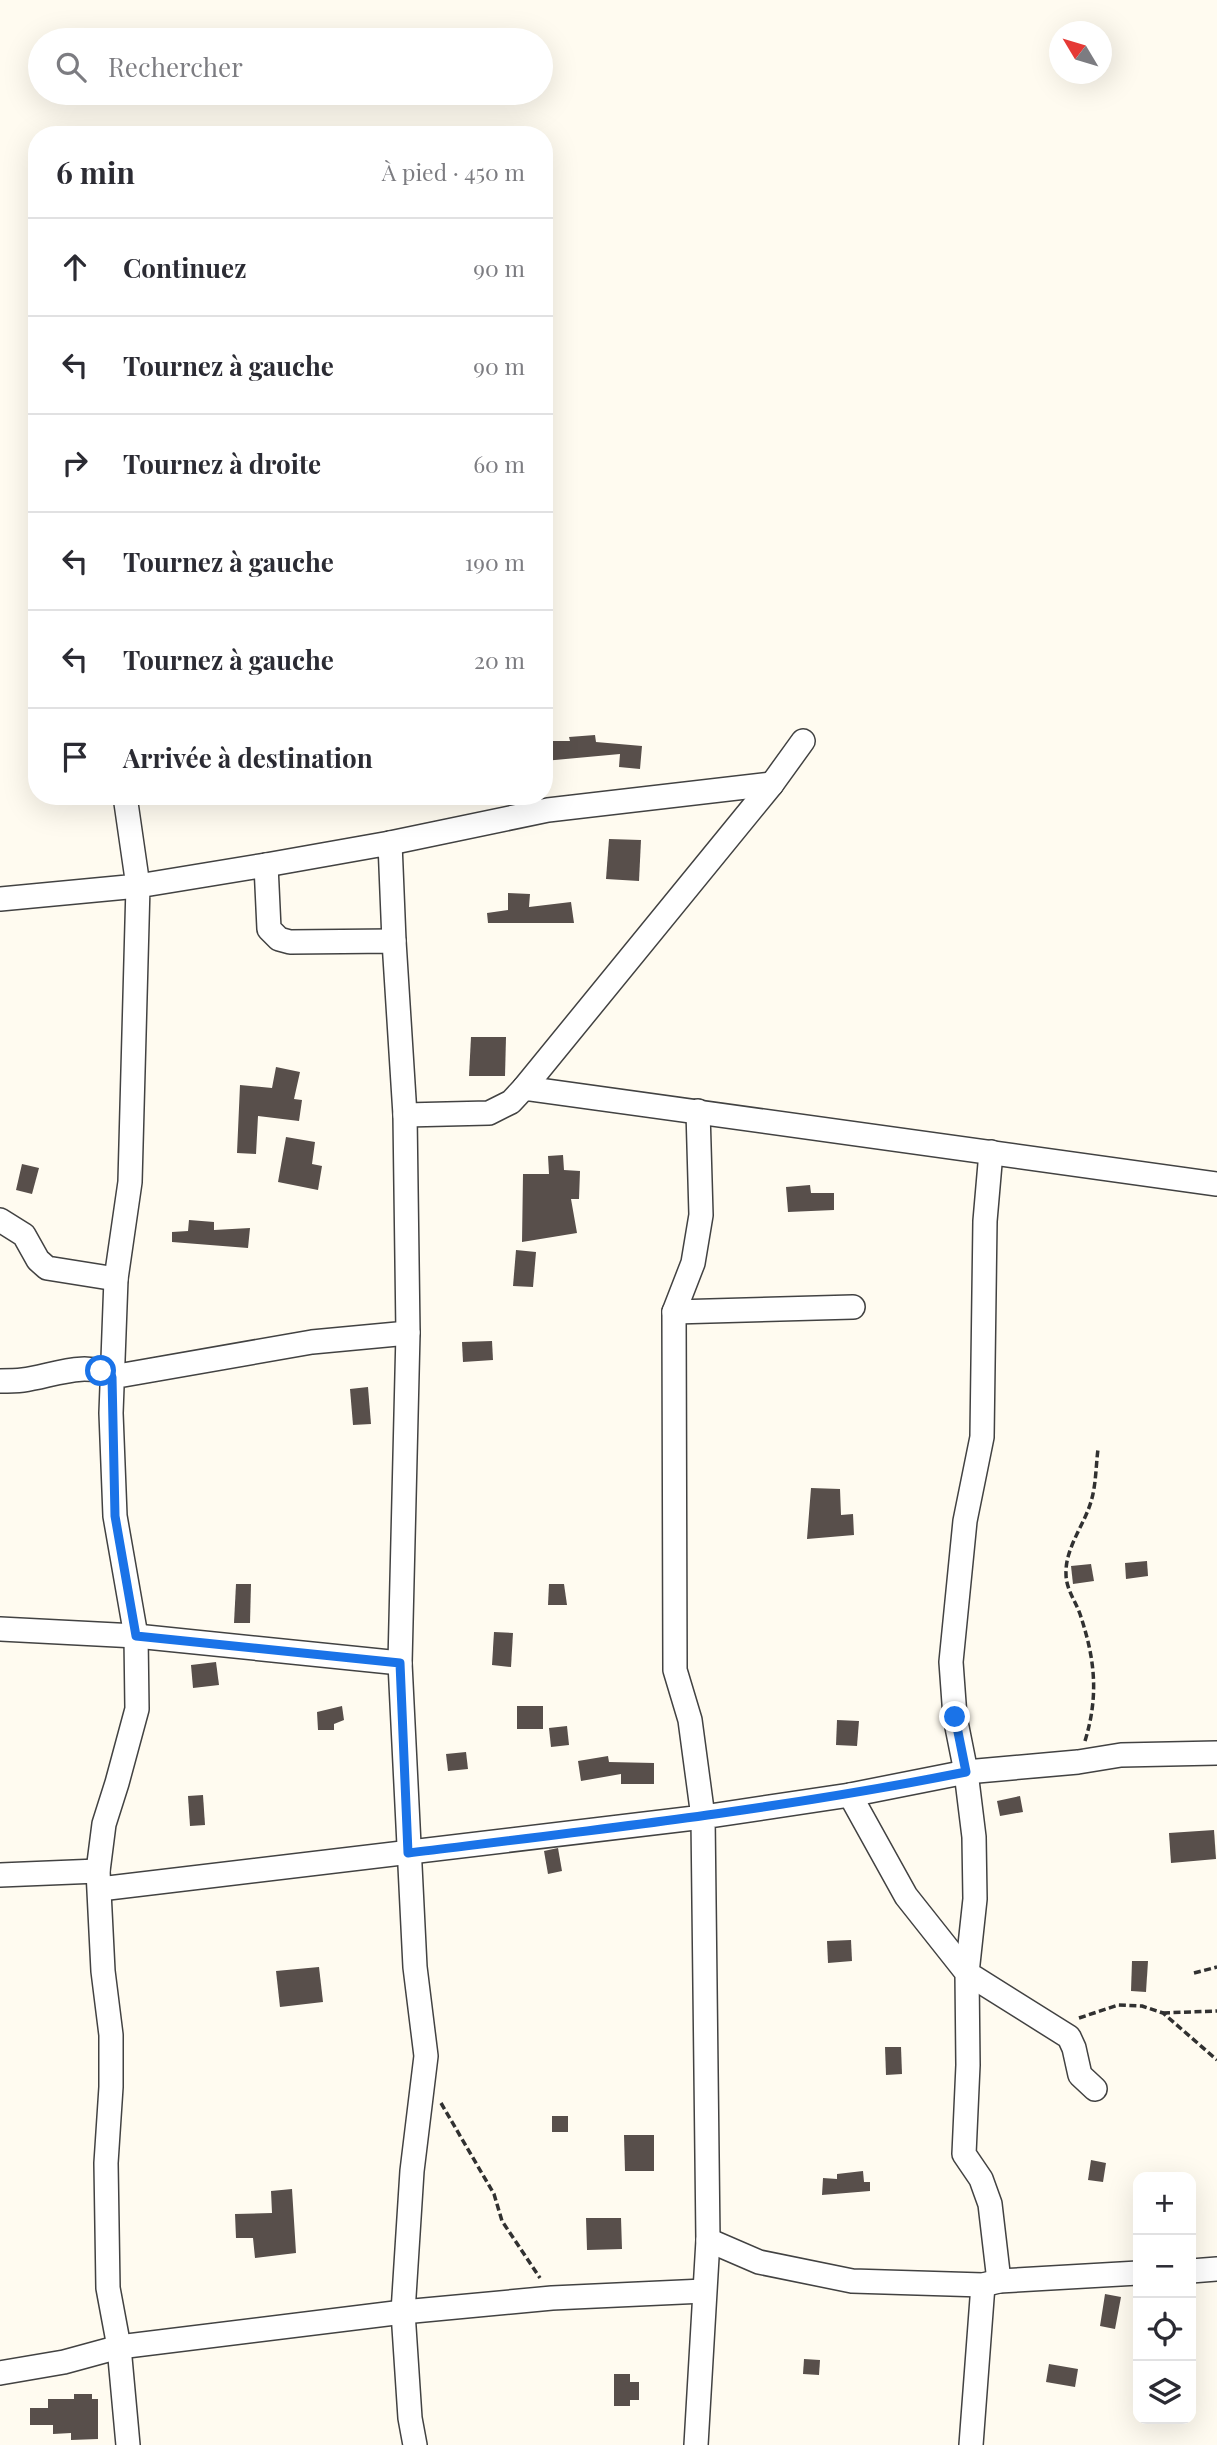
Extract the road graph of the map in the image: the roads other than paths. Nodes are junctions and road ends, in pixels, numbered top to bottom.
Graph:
1 (803, 741) dead end
2 (772, 784) junction
3 (126, 805) edge
4 (390, 844) junction
5 (266, 865) junction
6 (138, 886) junction
7 (0, 900) edge
8 (394, 942) junction
9 (524, 1088) junction
10 (698, 1111) junction
11 (405, 1115) junction
12 (991, 1152) junction
13 (1217, 1184) edge
14 (0, 1220) edge
15 (116, 1279) junction
16 (853, 1307) dead end
17 (674, 1312) junction
18 (408, 1333) junction
19 (112, 1377) junction
20 (0, 1381) edge
21 (0, 1629) edge
22 (136, 1636) junction
23 (400, 1663) junction
24 (1217, 1753) edge
25 (966, 1772) junction
26 (850, 1795) junction
27 (703, 1817) junction
28 (408, 1853) junction
29 (0, 1875) edge
30 (99, 1880) junction
31 (967, 1973) junction
32 (1095, 2089) dead end
33 (708, 2240) junction
34 (1217, 2269) edge
35 (1196, 2271) edge
36 (1133, 2273) edge
37 (991, 2283) junction
38 (704, 2291) junction
39 (403, 2312) junction
40 (119, 2347) junction
41 (0, 2373) edge
42 (128, 2445) edge
43 (415, 2445) edge
44 (696, 2445) edge
45 (971, 2445) edge

1 - 2 street
2 - 4 street
2 - 9 street
3 - 6 street
4 - 5 street
4 - 8 street
5 - 6 street
5 - 8 street
6 - 7 street
6 - 15 street
8 - 11 street
9 - 10 street
9 - 11 street
10 - 12 street
10 - 17 street
11 - 18 street
12 - 13 street
12 - 25 street
14 - 15 street
15 - 19 street
16 - 17 street
17 - 27 street
18 - 19 street
18 - 23 street
19 - 20 street
19 - 22 street
21 - 22 street
22 - 23 street
22 - 30 street
23 - 28 street
24 - 25 street
25 - 26 street
25 - 31 street
26 - 27 street
26 - 31 street
27 - 28 street
27 - 33 street
28 - 30 street
28 - 39 street
29 - 30 street
30 - 40 street
31 - 32 street
31 - 37 street
33 - 37 street
33 - 38 street
34 - 35 street
36 - 37 street
37 - 45 street
38 - 39 street
38 - 44 street
39 - 40 street
39 - 43 street
40 - 41 street
40 - 42 street

